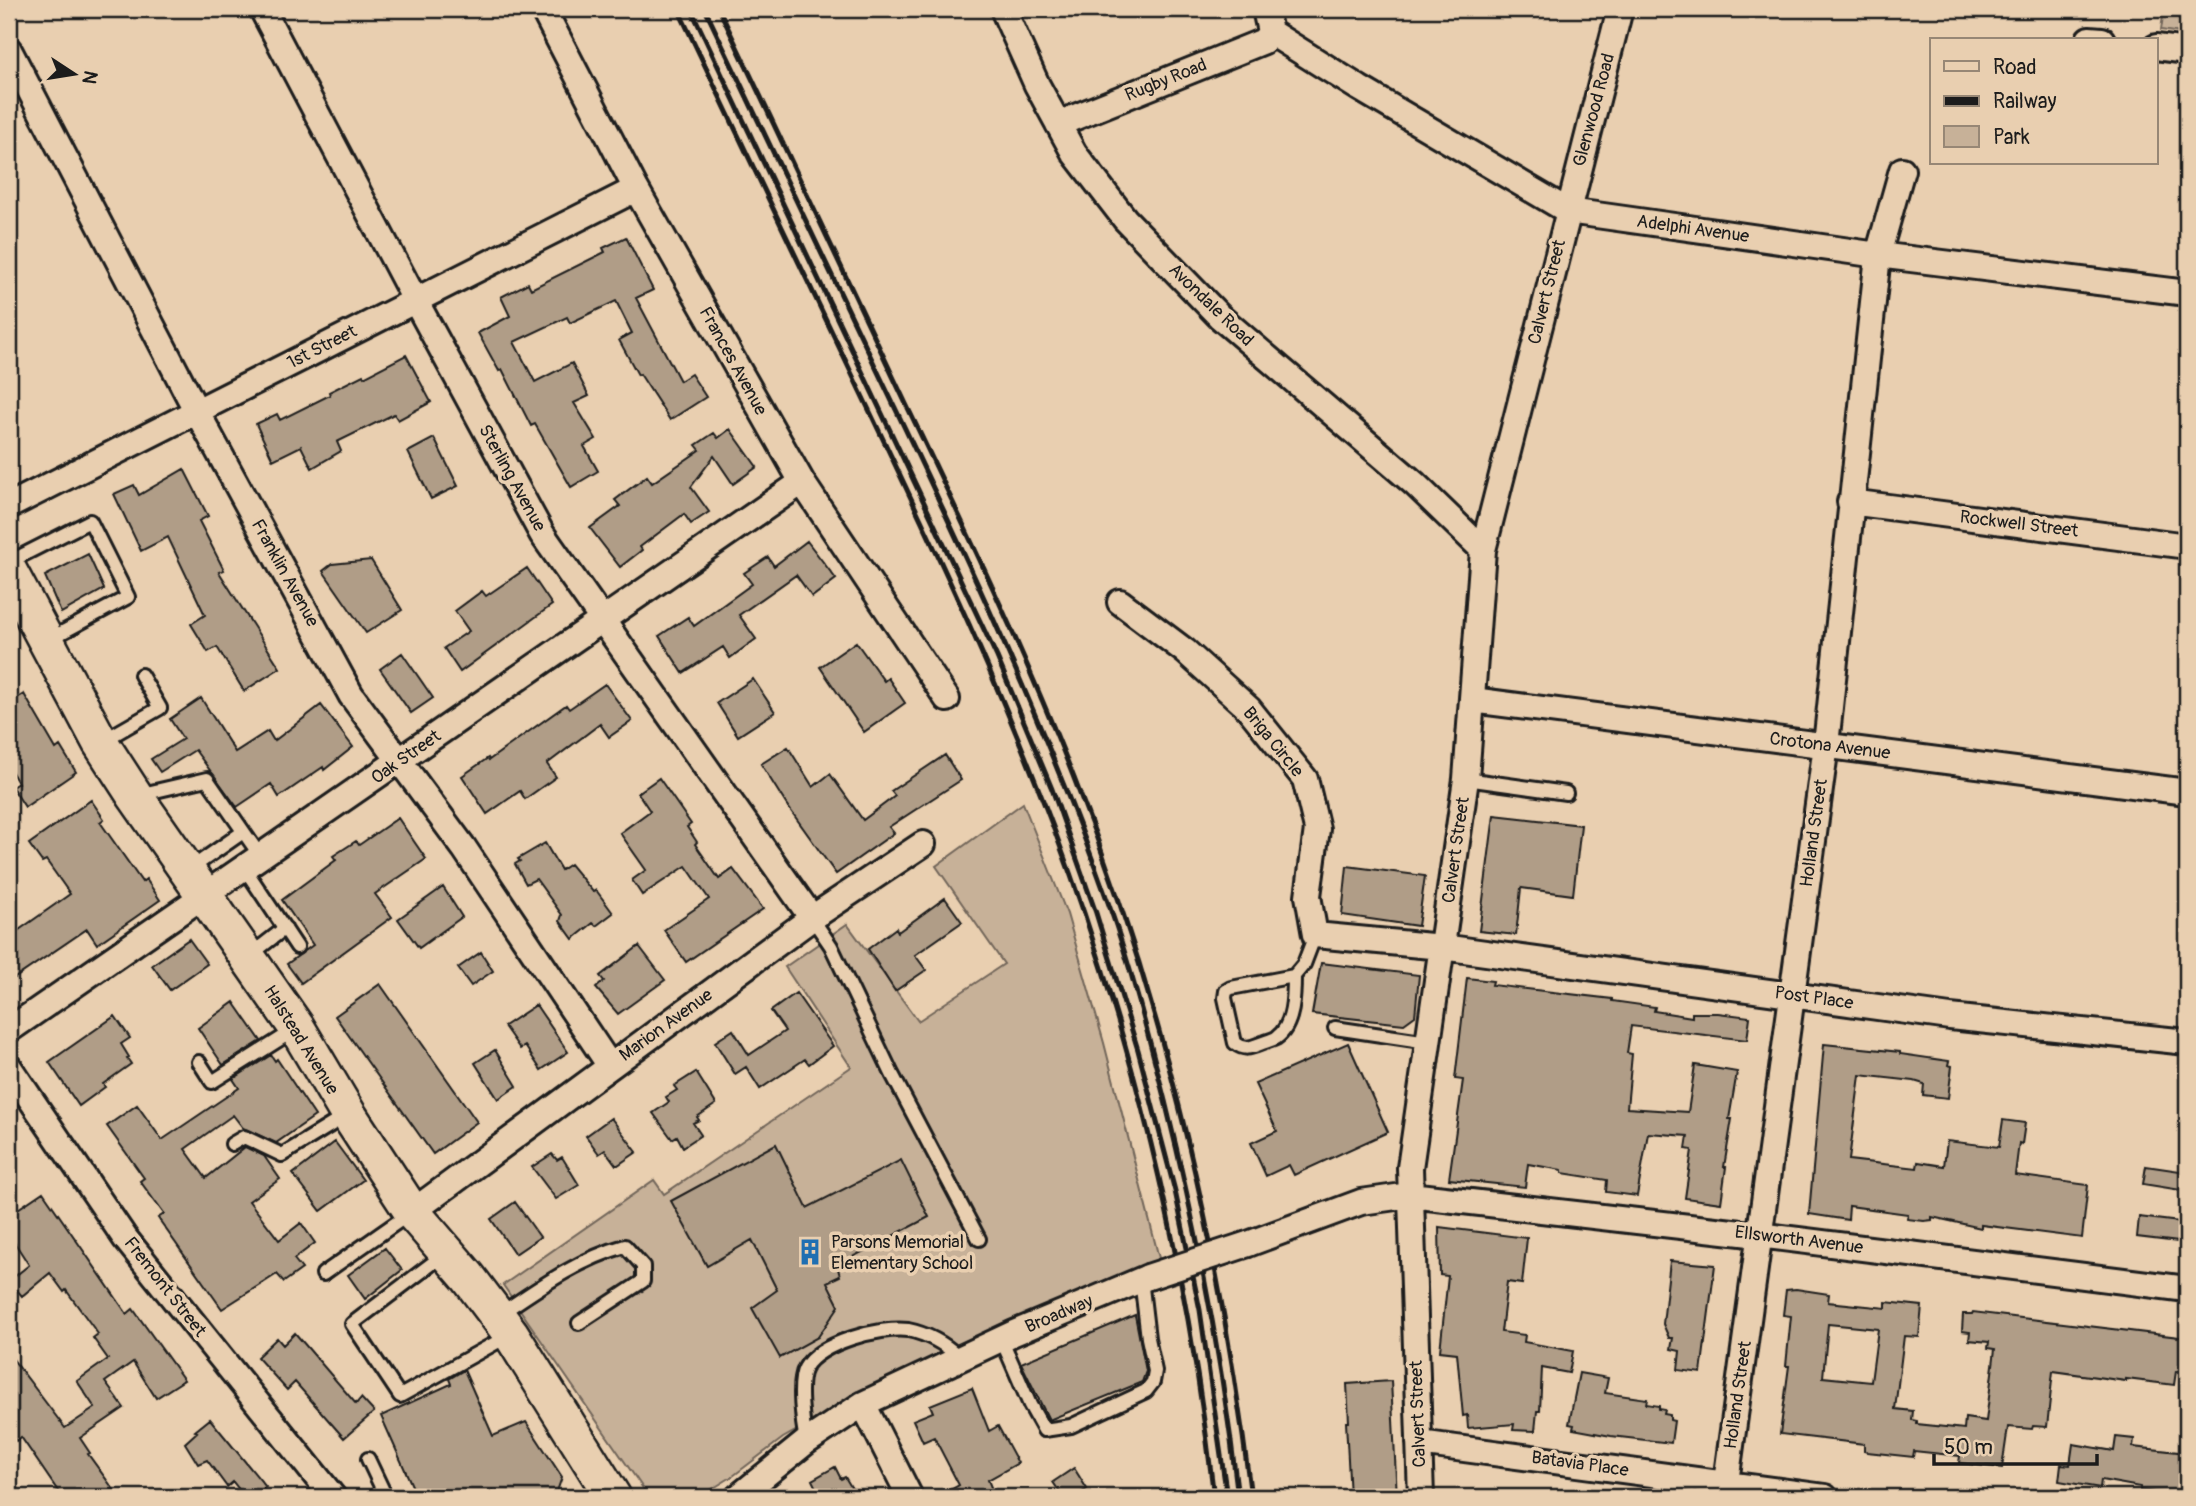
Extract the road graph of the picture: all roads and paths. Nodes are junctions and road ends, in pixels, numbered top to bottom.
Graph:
1 (262, 9) edge
2 (543, 9) edge
3 (1003, 9) edge
4 (1620, 9) edge
5 (1267, 21) edge
6 (2158, 47) edge
7 (9, 50) edge
8 (2187, 51) edge
9 (1058, 124) junction
10 (1902, 170) dead end
11 (636, 189) junction
12 (1568, 211) junction
13 (1878, 255) junction
14 (2187, 293) edge
15 (415, 300) junction
16 (196, 410) junction
17 (802, 482) junction
18 (1850, 502) junction
19 (9, 506) edge
20 (2187, 546) edge
21 (1483, 550) junction
22 (9, 562) edge
23 (9, 570) edge
24 (1120, 602) dead end
25 (603, 620) junction
26 (45, 642) junction
27 (141, 675) dead end
28 (947, 699) dead end
29 (1472, 700) junction
30 (100, 742) junction
31 (1826, 745) junction
32 (400, 761) junction
33 (1466, 779) junction
34 (2187, 792) edge
35 (1566, 793) dead end
36 (135, 796) junction
37 (243, 832) junction
38 (923, 844) dead end
39 (253, 863) junction
40 (195, 883) junction
41 (812, 918) junction
42 (285, 928) junction
43 (1315, 935) junction
44 (297, 947) dead end
45 (1442, 947) junction
46 (247, 957) junction
47 (1294, 976) junction
48 (1792, 995) junction
49 (297, 1028) junction
50 (1335, 1028) dead end
51 (9, 1030) edge
52 (1428, 1042) junction
53 (2187, 1042) edge
54 (199, 1062) dead end
55 (610, 1066) junction
56 (9, 1067) edge
57 (348, 1114) junction
58 (232, 1144) dead end
59 (1410, 1195) junction
60 (412, 1212) junction
61 (1759, 1235) junction
62 (979, 1240) dead end
63 (446, 1253) junction
64 (323, 1274) dead end
65 (1145, 1278) junction
66 (2187, 1289) edge
67 (579, 1322) dead end
68 (504, 1325) junction
69 (1001, 1338) junction
70 (959, 1357) junction
71 (863, 1404) junction
72 (806, 1443) junction
73 (1419, 1443) junction
74 (368, 1459) dead end
75 (1725, 1491) edge
76 (602, 1495) edge
77 (333, 1497) edge
78 (386, 1497) edge
79 (738, 1497) edge
80 (910, 1497) edge
81 (1421, 1497) edge
82 (1825, 1497) edge

1 - 15 street, Sterling Avenue
2 - 11 street, Frances Avenue
3 - 9 street, Avondale Road
4 - 12 street, Glenwood Road
5 - 9 street, Rugby Road
5 - 12 street, Adelphi Avenue
6 - 8 street
7 - 16 street, Franklin Avenue
9 - 21 street, Avondale Road
10 - 13 street, Holland Street
11 - 15 street, 1st Street
11 - 17 street, Frances Avenue
12 - 13 street, Adelphi Avenue
12 - 21 street, Calvert Street
13 - 14 street, Adelphi Avenue
13 - 18 street, Holland Street
15 - 16 street, 1st Street
15 - 25 street, Sterling Avenue
16 - 19 street, 1st Street
16 - 32 street, Franklin Avenue
17 - 25 street, Oak Street
17 - 28 street, Frances Avenue
18 - 20 street, Rockwell Street
18 - 31 street, Holland Street
21 - 29 street, Calvert Street
22 - 26 lane
23 - 26 street, Halstead Avenue
24 - 43 street, Briga Circle
25 - 32 street, Oak Street
25 - 41 street, Sterling Avenue
26 - 30 street, Halstead Avenue
27 - 30 lane
29 - 31 street, Crotona Avenue
29 - 33 street, Calvert Street
30 - 36 street, Halstead Avenue
31 - 34 street, Crotona Avenue
31 - 48 street, Holland Street
32 - 39 street, Oak Street
32 - 55 street, Franklin Avenue
33 - 35 lane
33 - 45 street, Calvert Street
36 - 37 lane
36 - 40 street, Halstead Avenue
37 - 39 lane
37 - 40 lane
38 - 41 street, Marion Avenue
39 - 40 street, Oak Street
39 - 42 lane
40 - 46 street, Halstead Avenue
40 - 51 street, Oak Street
41 - 55 street, Marion Avenue
41 - 62 lane
42 - 44 lane
42 - 46 lane
43 - 45 street
43 - 47 lane
45 - 48 street, Post Place
45 - 52 street, Calvert Street
46 - 49 street, Halstead Avenue
47 - 47 lane
48 - 53 street, Post Place
48 - 61 street, Holland Street
49 - 54 lane
49 - 57 street, Halstead Avenue
50 - 52 lane
52 - 59 street, Calvert Street
55 - 60 street, Marion Avenue
56 - 77 street, Fremont Street
57 - 58 lane
57 - 60 street, Halstead Avenue
59 - 61 street, Ellsworth Avenue
59 - 65 street, Broadway, bridge
59 - 73 street, Calvert Street
60 - 63 street, Halstead Avenue
60 - 64 lane
61 - 66 street, Ellsworth Avenue
61 - 75 street, Holland Street
63 - 68 street, Halstead Avenue
63 - 68 lane
65 - 69 street, Broadway
65 - 69 lane
67 - 68 lane
68 - 76 street, Halstead Avenue
69 - 70 street, Broadway
70 - 71 street, Broadway
70 - 72 lane
71 - 72 street, Broadway
71 - 80 street
72 - 79 street, Broadway
73 - 75 street, Batavia Place
73 - 81 street, Calvert Street
74 - 78 lane
75 - 82 street, Batavia Place

